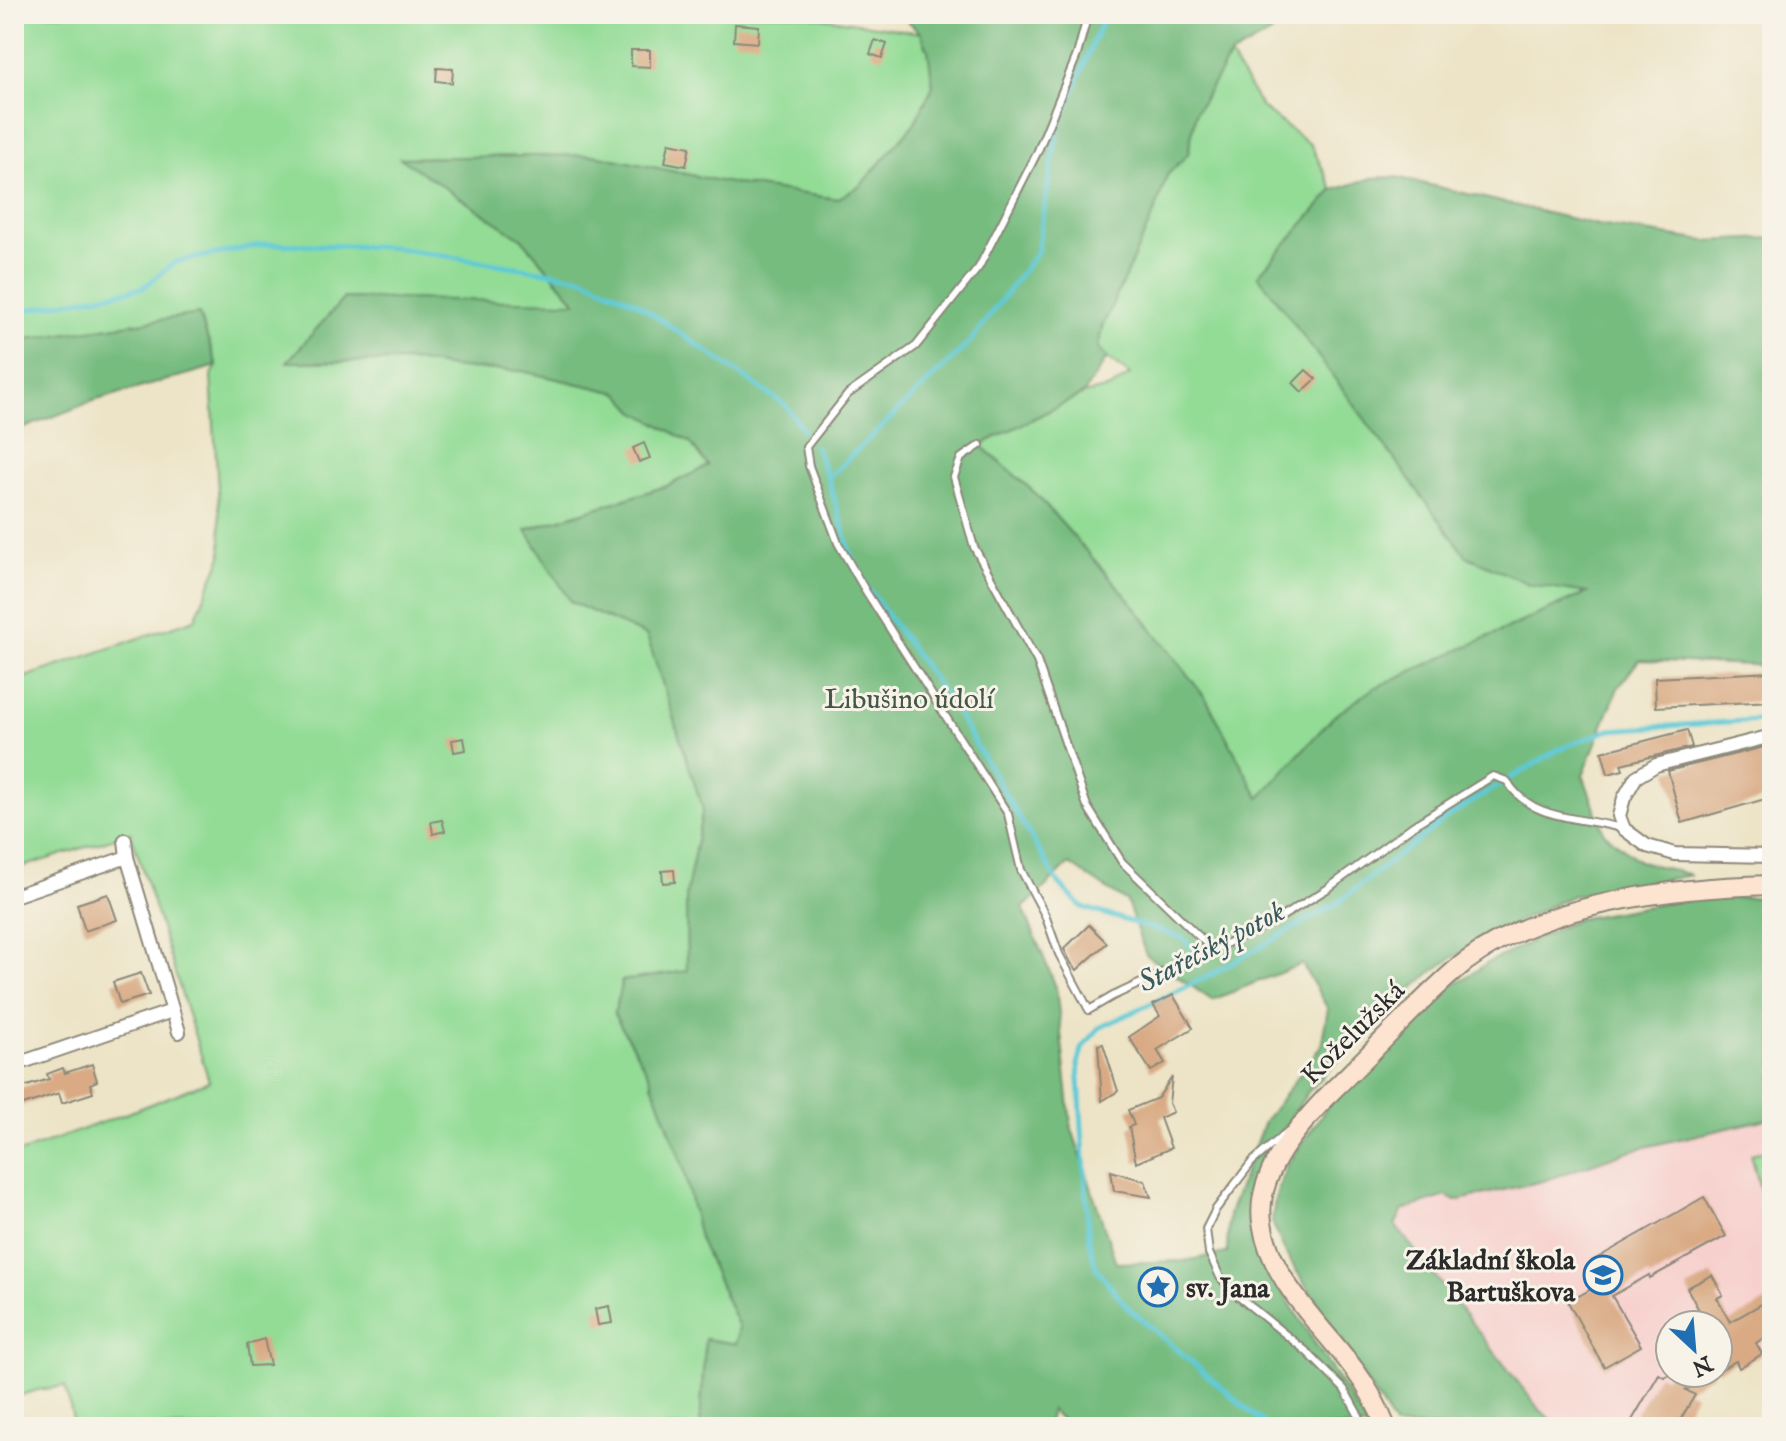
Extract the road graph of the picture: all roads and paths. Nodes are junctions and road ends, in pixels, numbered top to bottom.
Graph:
1 (1088, 14) edge
2 (980, 445) dead end
3 (1772, 736) edge
4 (1624, 829) junction
5 (125, 840) dead end
6 (1772, 856) edge
7 (127, 857) junction
8 (1772, 885) edge
9 (14, 896) edge
10 (1213, 950) junction
11 (172, 1011) junction
12 (179, 1032) dead end
13 (14, 1065) edge
14 (1321, 1103) junction
15 (1772, 1420) edge
16 (1365, 1427) edge
17 (1386, 1427) edge
18 (1764, 1427) edge

1 - 10 lane
2 - 10 lane
3 - 4 street
4 - 6 street
4 - 10 lane
5 - 7 street
7 - 9 street
7 - 11 street
8 - 14 main road, Koželužská
11 - 12 street
11 - 13 street
14 - 16 lane
14 - 17 main road, Koželužská
15 - 18 street

